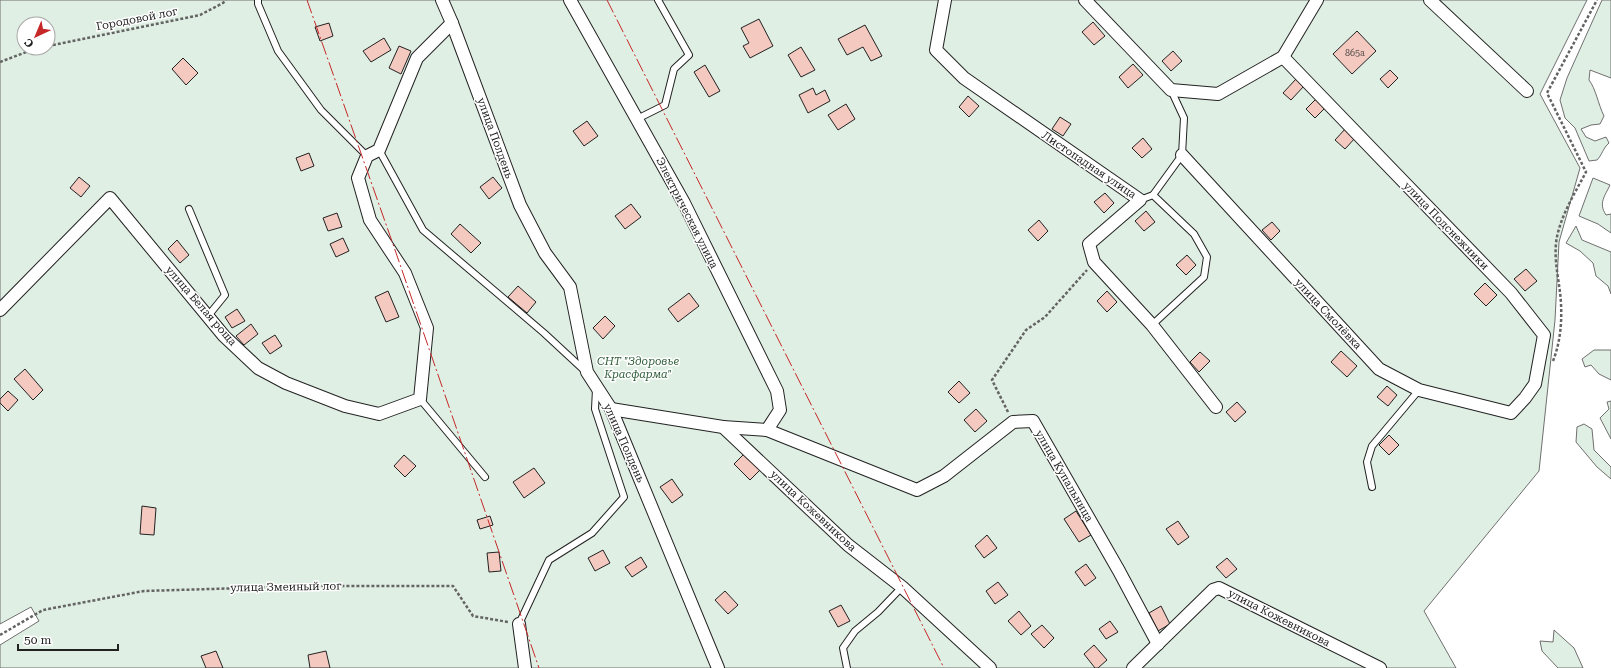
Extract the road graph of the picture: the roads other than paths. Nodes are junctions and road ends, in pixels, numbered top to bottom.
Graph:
1 (258, 0) edge
2 (442, 0) edge
3 (570, 0) edge
4 (658, 0) edge
5 (945, 0) edge
6 (1085, 0) edge
7 (1317, 0) edge
8 (1430, 0) edge
9 (452, 23) junction
10 (1283, 57) junction
11 (1171, 90) junction
12 (1527, 91) dead end
13 (637, 119) junction
14 (379, 150) junction
15 (1182, 155) junction
16 (367, 156) junction
17 (1153, 195) junction
18 (1140, 200) junction
19 (190, 209) dead end
20 (0, 310) edge
21 (208, 316) junction
22 (1152, 325) junction
23 (586, 372) junction
24 (596, 386) junction
25 (1419, 390) junction
26 (420, 400) junction
27 (1216, 407) dead end
28 (611, 409) junction
29 (1511, 413) joint
30 (723, 427) junction
31 (767, 430) junction
32 (485, 477) dead end
33 (1372, 487) dead end
34 (902, 587) junction
35 (519, 624) joint
36 (1158, 644) junction
37 (525, 668) edge
38 (718, 668) edge
39 (847, 668) edge
40 (990, 668) edge
41 (1133, 668) edge
42 (1380, 668) edge

1 - 16 lane
2 - 9 street, улица Полдень
3 - 13 street, Электрическая улица
4 - 13 lane
5 - 18 street, Листопадная улица
6 - 11 street
7 - 10 street
8 - 12 street
9 - 14 street
9 - 23 street, улица Полдень
10 - 11 street
10 - 29 street, улица Подснежники
11 - 15 lane
13 - 31 street, Электрическая улица
14 - 16 street
14 - 23 lane
15 - 17 lane
15 - 25 street, улица Смолёвка
16 - 26 street
17 - 18 lane
17 - 22 lane
18 - 22 street, Листопадная улица
19 - 21 lane
20 - 21 street, улица Белая роща
21 - 26 street, улица Белая роща
22 - 27 street
23 - 24 street, улица Полдень
24 - 28 lane
24 - 35 lane
25 - 29 street, улица Смолёвка
25 - 33 lane
26 - 32 lane
28 - 30 street
28 - 38 street, улица Полдень
30 - 31 street
30 - 34 street, улица Кожевникова
31 - 36 street, улица Купальница
34 - 39 lane
34 - 40 street, улица Кожевникова
35 - 37 street
36 - 41 street, улица Кожевникова
36 - 42 street, улица Кожевникова

